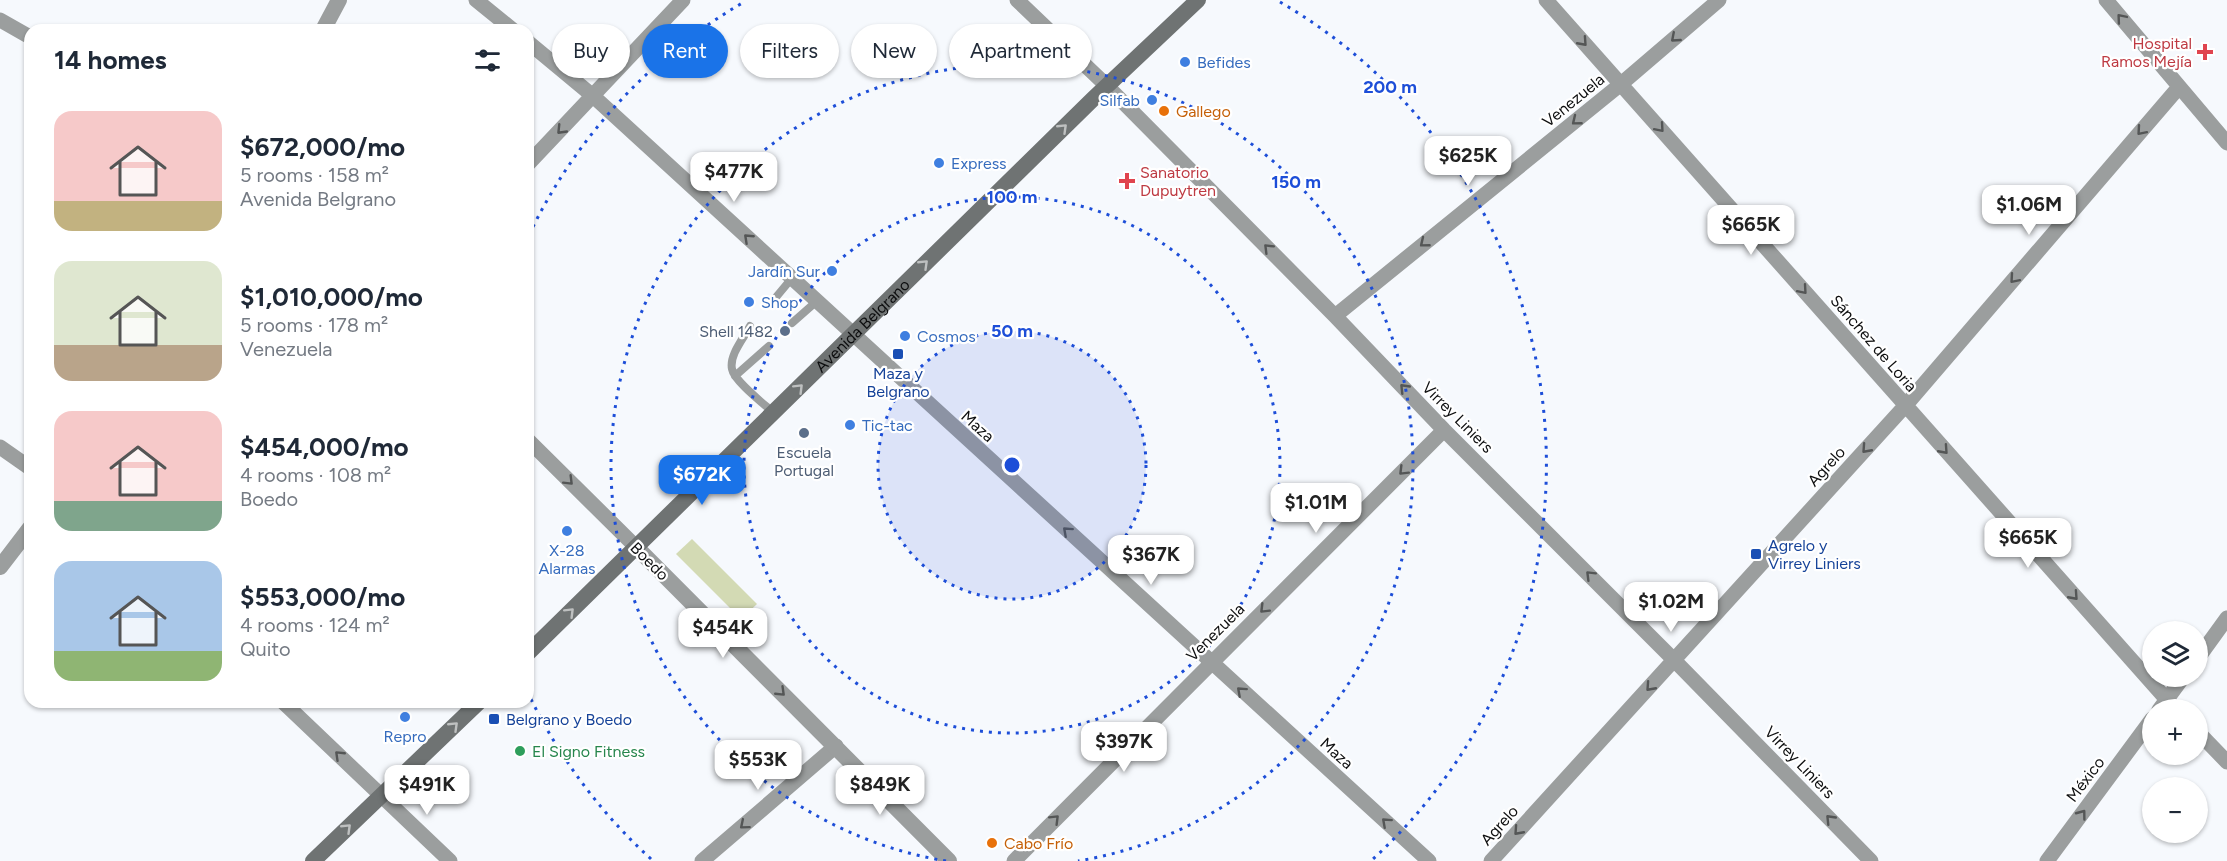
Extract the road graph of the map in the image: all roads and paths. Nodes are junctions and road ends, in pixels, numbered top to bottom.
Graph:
1 (339, 0) edge
2 (476, 0) edge
3 (682, 0) edge
4 (1017, 0) edge
5 (1198, 0) edge
6 (1546, 0) edge
7 (1719, 0) edge
8 (2106, 0) edge
9 (0, 20) edge
10 (326, 24) edge
11 (506, 24) edge
12 (24, 34) edge
13 (534, 47) edge
14 (1621, 84) junction
15 (1107, 86) junction
16 (2179, 87) junction
17 (593, 96) junction
18 (2227, 143) edge
19 (534, 158) edge
20 (792, 278) junction
21 (817, 301) junction
22 (772, 302) dead end
23 (1335, 316) junction
24 (792, 323) dead end
25 (750, 326) dead end
26 (852, 335) junction
27 (769, 346) dead end
28 (735, 376) junction
29 (1905, 406) junction
30 (774, 413) junction
31 (1444, 430) junction
32 (534, 446) edge
33 (0, 447) edge
34 (24, 464) edge
35 (24, 536) edge
36 (636, 547) junction
37 (0, 567) edge
38 (2227, 618) edge
39 (2208, 644) edge
40 (534, 648) edge
41 (1674, 660) junction
42 (1210, 662) junction
43 (2161, 699) edge
44 (289, 708) edge
45 (473, 708) edge
46 (2142, 733) edge
47 (2208, 742) edge
48 (836, 746) junction
49 (2227, 762) edge
50 (381, 796) junction
51 (313, 861) edge
52 (450, 861) edge
53 (702, 861) edge
54 (949, 861) edge
55 (1014, 861) edge
56 (1429, 861) edge
57 (1491, 861) edge
58 (1871, 861) edge
59 (2047, 861) edge

1 - 10 street
2 - 11 street
3 - 17 street
4 - 15 street, Virrey Liniers
5 - 15 main road, Avenida Belgrano
6 -> 14 street, Sánchez de Loria
7 -> 14 street, Venezuela
16 -> 8 street
9 - 12 street
13 - 17 street, Maza
14 -> 23 street, Venezuela
14 -> 29 street, Sánchez de Loria
23 -> 15 street, Virrey Liniers
26 -> 15 main road, Avenida Belgrano
16 - 18 street
16 -> 29 street, Agrelo
17 -> 19 street
20 -> 17 street, Maza
20 - 21 street, Maza
20 - 22 lane
21 - 24 lane
21 - 26 street, Maza
31 -> 23 street, Virrey Liniers
25 - 28 lane
30 -> 26 main road, Avenida Belgrano
42 -> 26 street, Maza
27 - 28 lane
28 - 30 lane
29 -> 41 street, Agrelo
29 -> 43 street, Sánchez de Loria
30 - 36 main road, Avenida Belgrano
41 -> 31 street, Virrey Liniers
31 -> 42 street, Venezuela
32 -> 36 street, Boedo
33 - 34 street
35 - 37 street
40 -> 36 main road, Avenida Belgrano
36 -> 48 street, Boedo
38 - 39 street
41 -> 57 street, Agrelo
58 -> 41 street, Virrey Liniers
55 -> 42 street, Venezuela
56 -> 42 street, Maza
50 -> 44 street
50 -> 45 main road
59 -> 46 street, México
47 - 49 street
48 -> 53 street
48 - 54 street, Boedo
51 -> 50 main road
50 - 52 street

